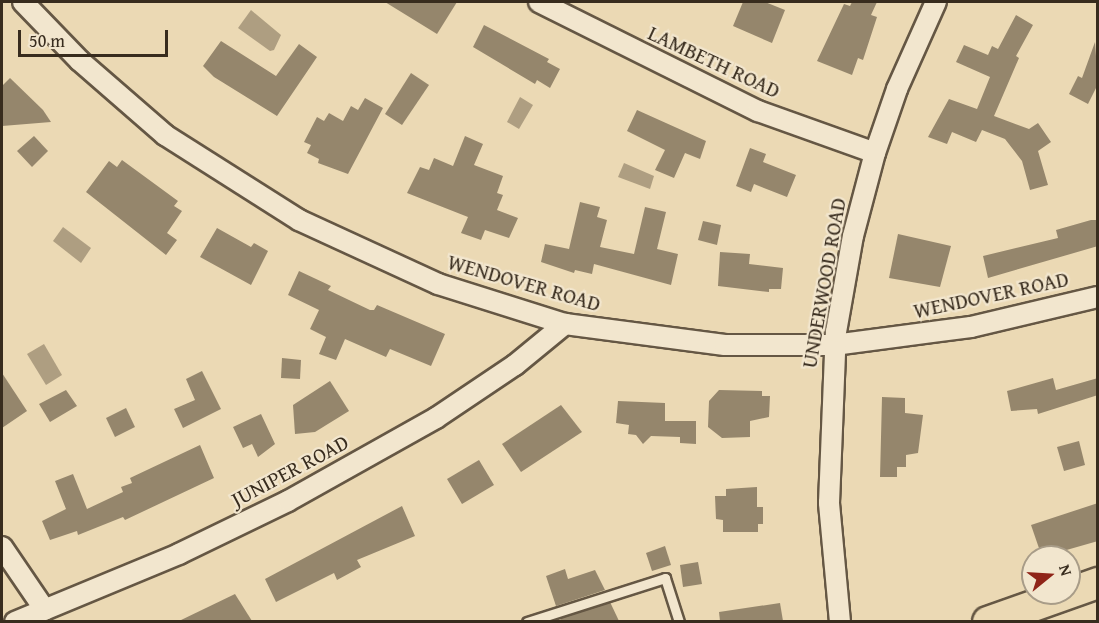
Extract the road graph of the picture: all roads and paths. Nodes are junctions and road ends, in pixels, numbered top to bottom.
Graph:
1 (23, 2) edge
2 (539, 2) edge
3 (936, 2) edge
4 (875, 153) junction
5 (1098, 297) edge
6 (565, 324) junction
7 (834, 345) junction
8 (2, 547) edge
9 (1098, 583) edge
10 (45, 610) junction
11 (15, 621) edge
12 (527, 621) edge
13 (679, 621) edge
14 (840, 621) edge
15 (988, 621) edge

1 - 6 street, WENDOVER ROAD
2 - 4 street, LAMBETH ROAD
3 - 4 street, UNDERWOOD ROAD
4 - 7 street, UNDERWOOD ROAD
5 - 7 street, WENDOVER ROAD
6 - 7 street, WENDOVER ROAD
6 - 10 street, JUNIPER ROAD
7 - 14 street, UNDERWOOD ROAD
8 - 10 street
9 - 15 main road
10 - 11 street, JUNIPER ROAD
12 - 13 lane

